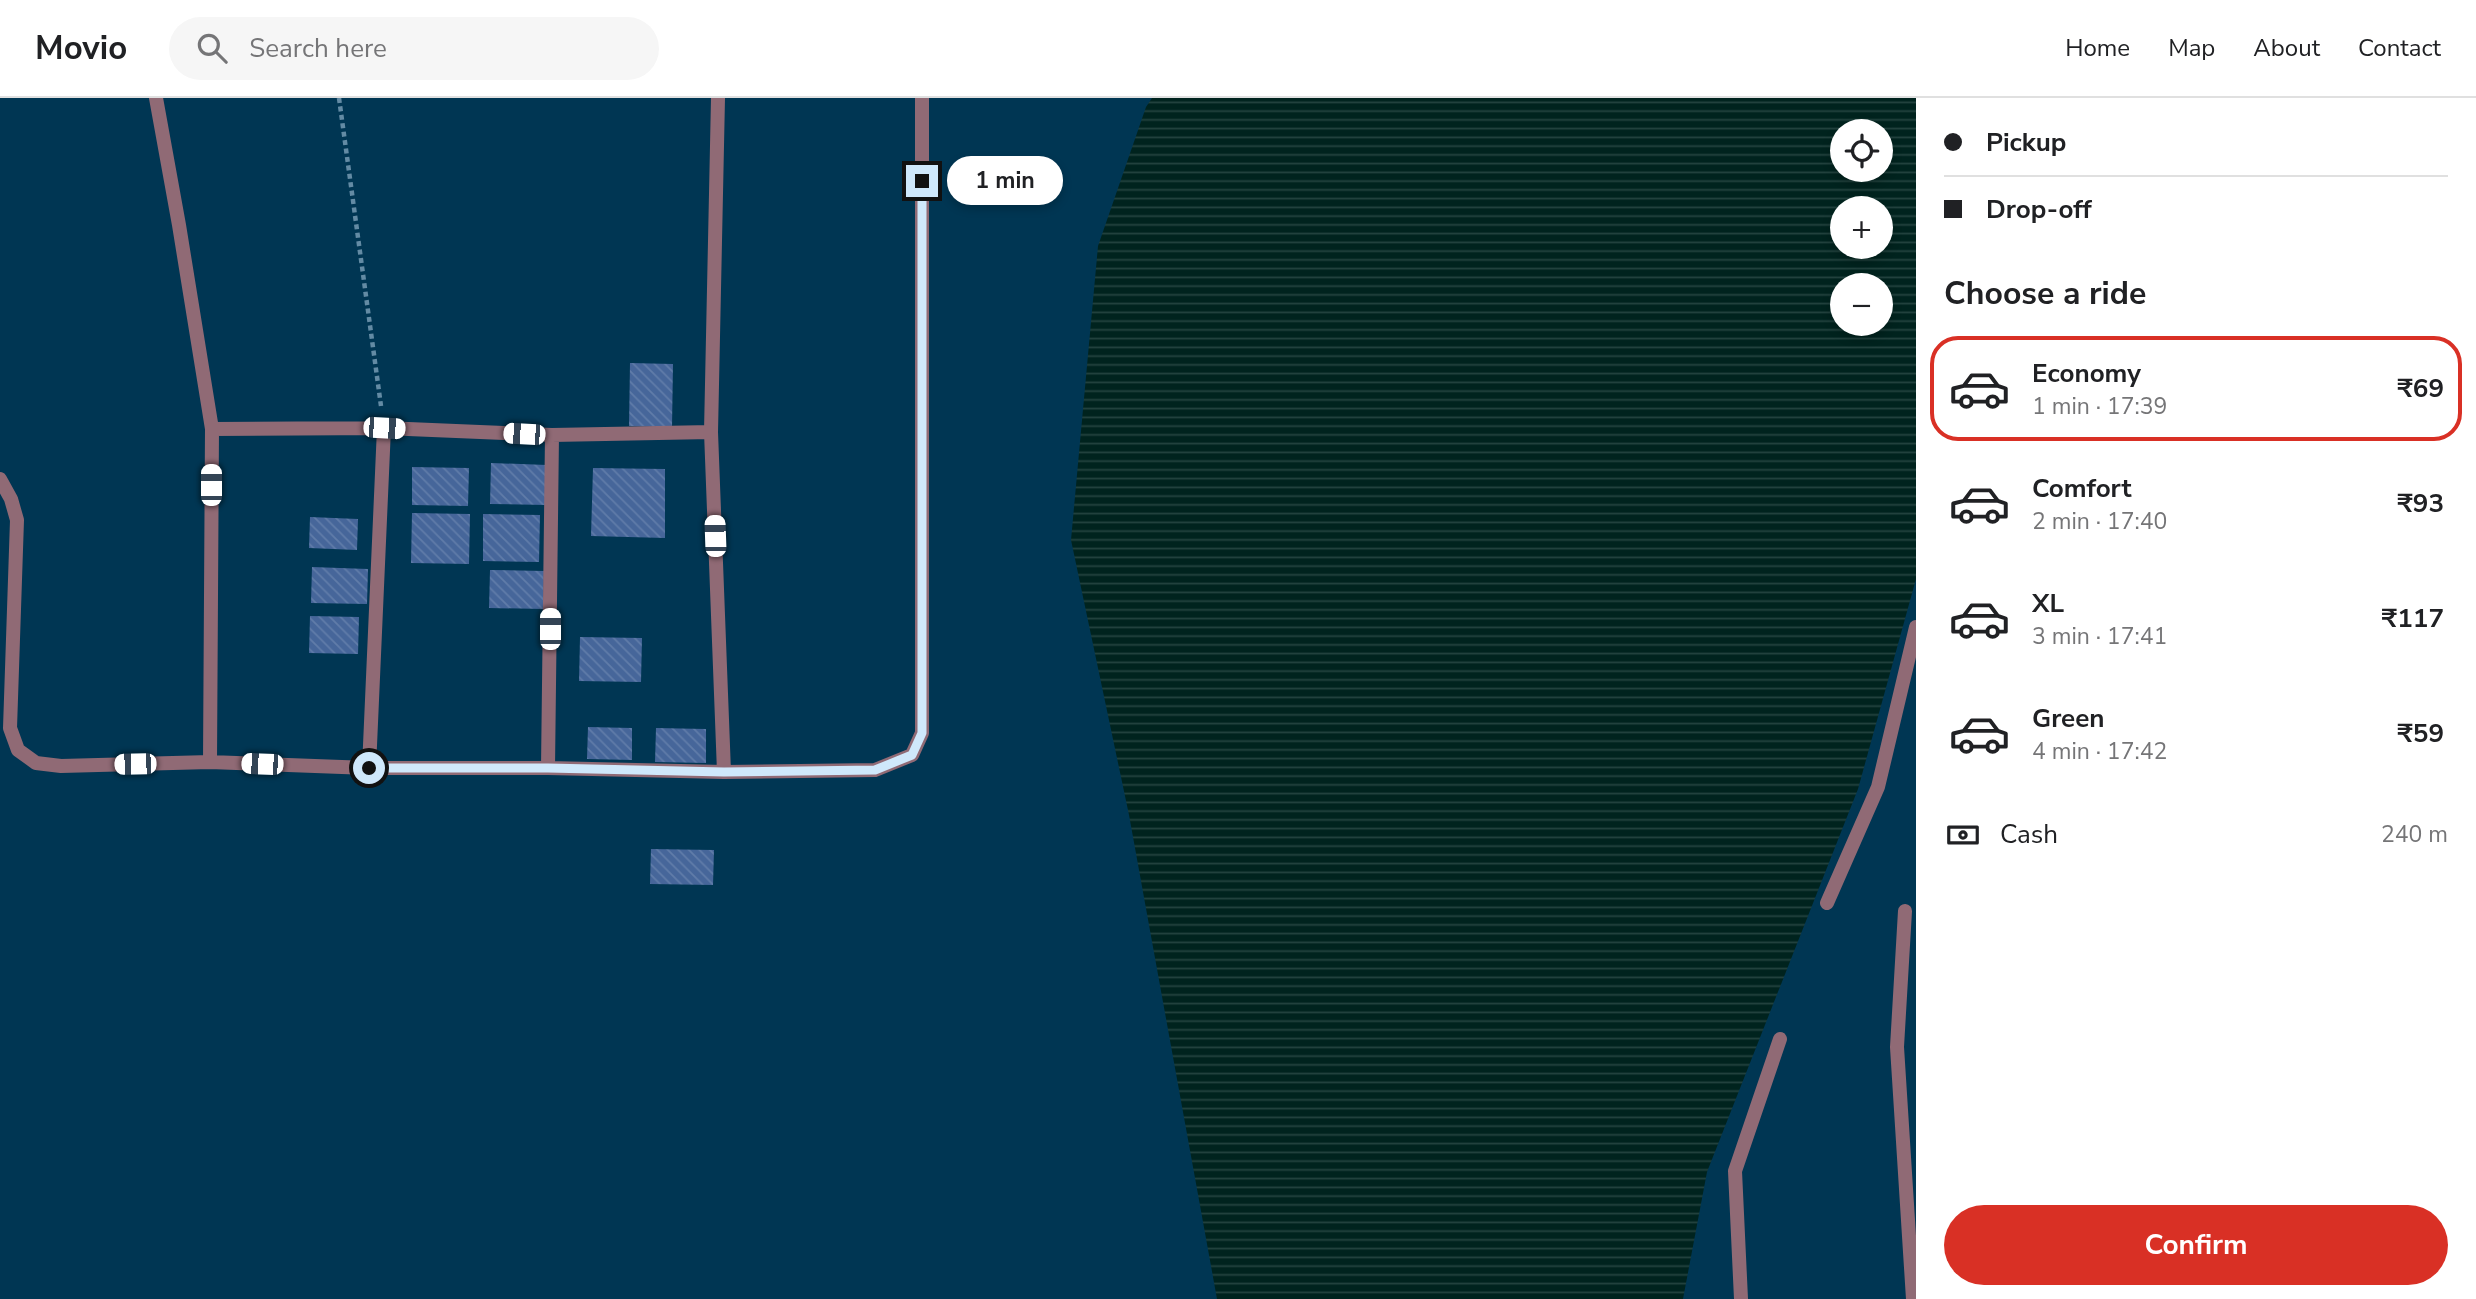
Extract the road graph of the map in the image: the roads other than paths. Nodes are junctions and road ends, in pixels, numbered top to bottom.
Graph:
1 (156, 98) edge
2 (718, 98) edge
3 (922, 98) edge
4 (384, 428) junction
5 (212, 429) junction
6 (711, 432) junction
7 (552, 435) junction
8 (0, 480) edge
9 (1916, 628) edge
10 (5, 728) edge
11 (209, 762) junction
12 (369, 768) junction
13 (548, 768) junction
14 (724, 772) junction
15 (1827, 903) dead end
16 (1905, 911) dead end
17 (1780, 1039) dead end
18 (1741, 1299) edge
19 (1913, 1299) edge

1 - 5 street
2 - 6 street
3 - 14 street
4 - 5 street
4 - 7 street
4 - 12 street
5 - 11 street
6 - 7 street
6 - 14 street
7 - 13 street
8 - 10 street
9 - 15 street
10 - 11 street
11 - 12 street
12 - 13 street
13 - 14 street
16 - 19 street
17 - 18 street

